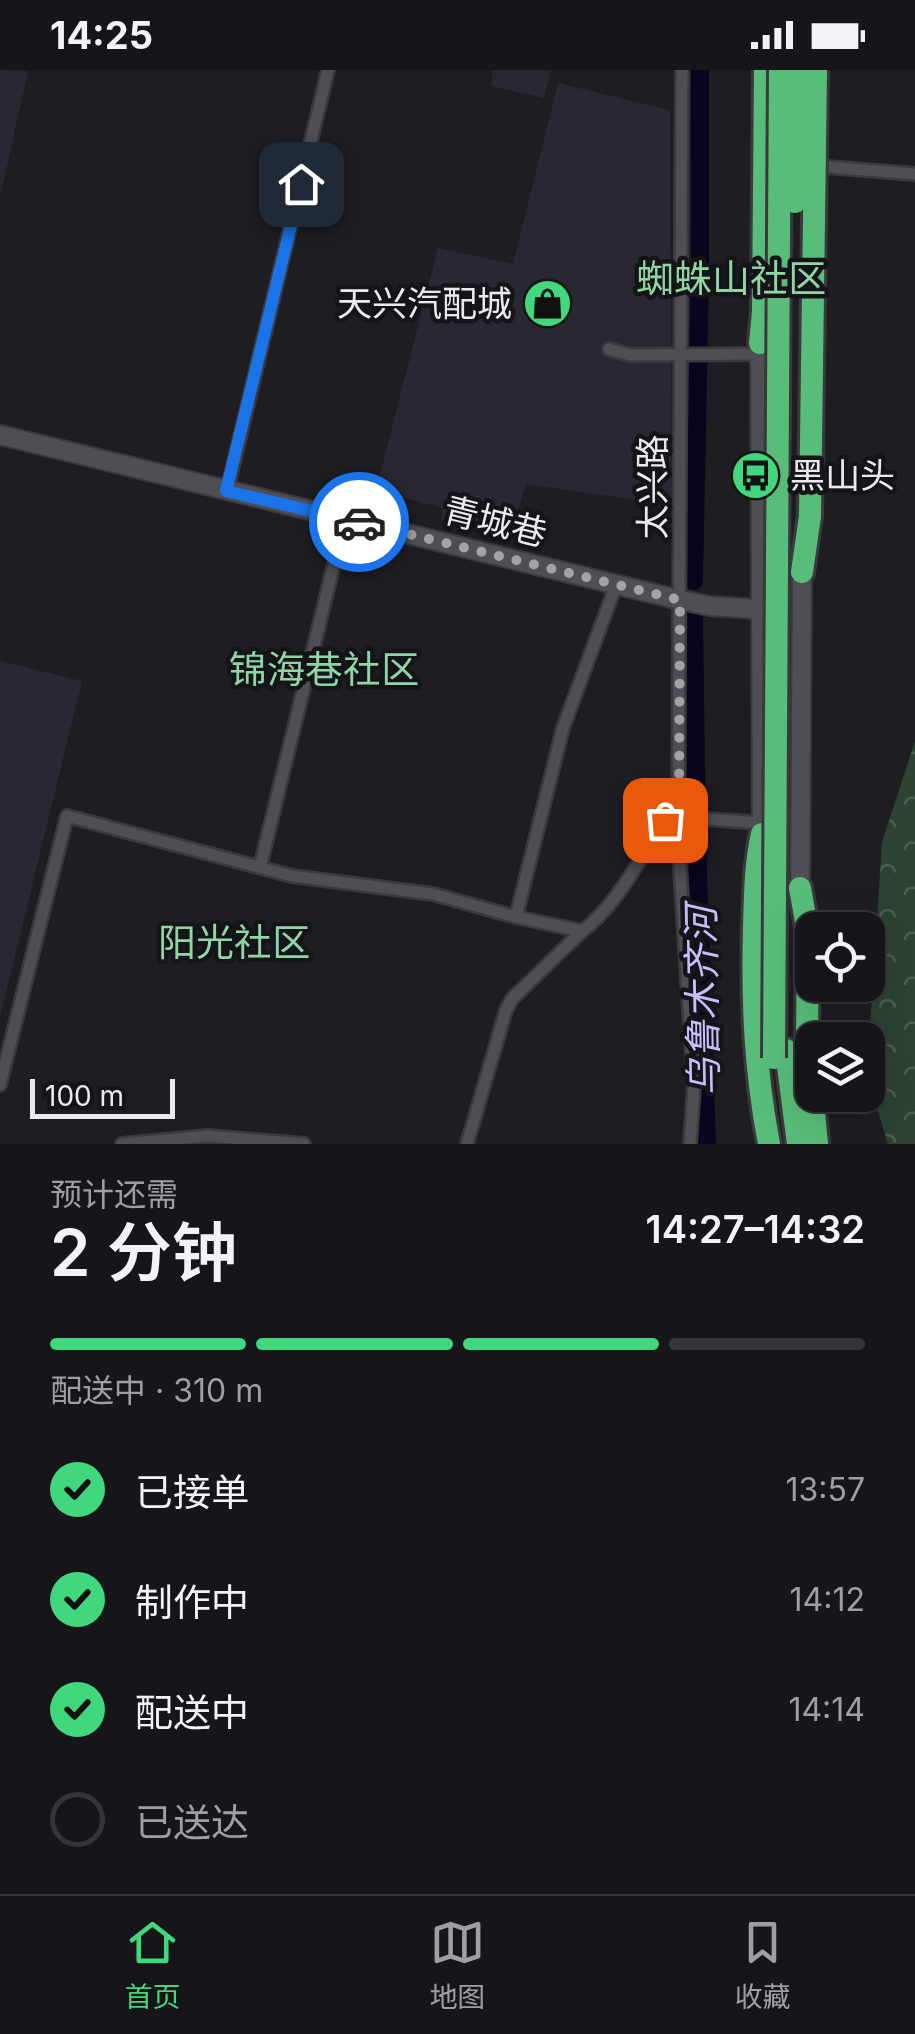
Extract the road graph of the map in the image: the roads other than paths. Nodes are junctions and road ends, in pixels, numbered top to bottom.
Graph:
1 (328, 70) edge
2 (682, 70) edge
3 (764, 70) edge
4 (780, 70) edge
5 (796, 70) edge
6 (806, 70) edge
7 (816, 70) edge
8 (806, 165) junction
9 (915, 174) edge
10 (760, 348) junction
11 (609, 350) dead end
12 (684, 354) junction
13 (0, 435) edge
14 (226, 491) junction
15 (345, 519) junction
16 (802, 572) junction
17 (616, 585) junction
18 (680, 600) junction
19 (760, 610) junction
20 (802, 611) junction
21 (690, 818) junction
22 (762, 828) junction
23 (260, 867) junction
24 (800, 888) junction
25 (516, 917) junction
26 (582, 931) junction
27 (0, 1085) edge
28 (122, 1144) edge
29 (304, 1144) edge
30 (467, 1144) edge
31 (690, 1144) edge
32 (772, 1144) edge
33 (784, 1144) edge
34 (798, 1144) edge
35 (814, 1144) edge

1 - 14 street
2 - 12 street, 太兴路
3 - 10 main road
3 - 10 highway
4 - 33 highway, bridge
5 - 34 highway, bridge
6 - 8 main road
7 - 16 highway, bridge
8 - 9 street
8 - 16 main road
10 - 12 street
10 - 19 main road
11 - 12 street
12 - 18 street, 太兴路
13 - 14 main road, 青城巷
14 - 15 main road, 青城巷
15 - 17 main road, 青城巷
15 - 23 street
16 - 20 main road
17 - 18 main road, 青城巷
17 - 25 street
18 - 19 main road, 青城巷
18 - 21 street, 太兴路
19 - 20 main road, 青城巷
19 - 22 main road
20 - 24 main road
21 - 22 street
21 - 26 street
21 - 31 street, 太兴路
22 - 32 main road
22 - 32 highway
23 - 25 street
23 - 27 street
24 - 35 main road
24 - 35 highway
25 - 26 street
26 - 30 street
28 - 29 street

